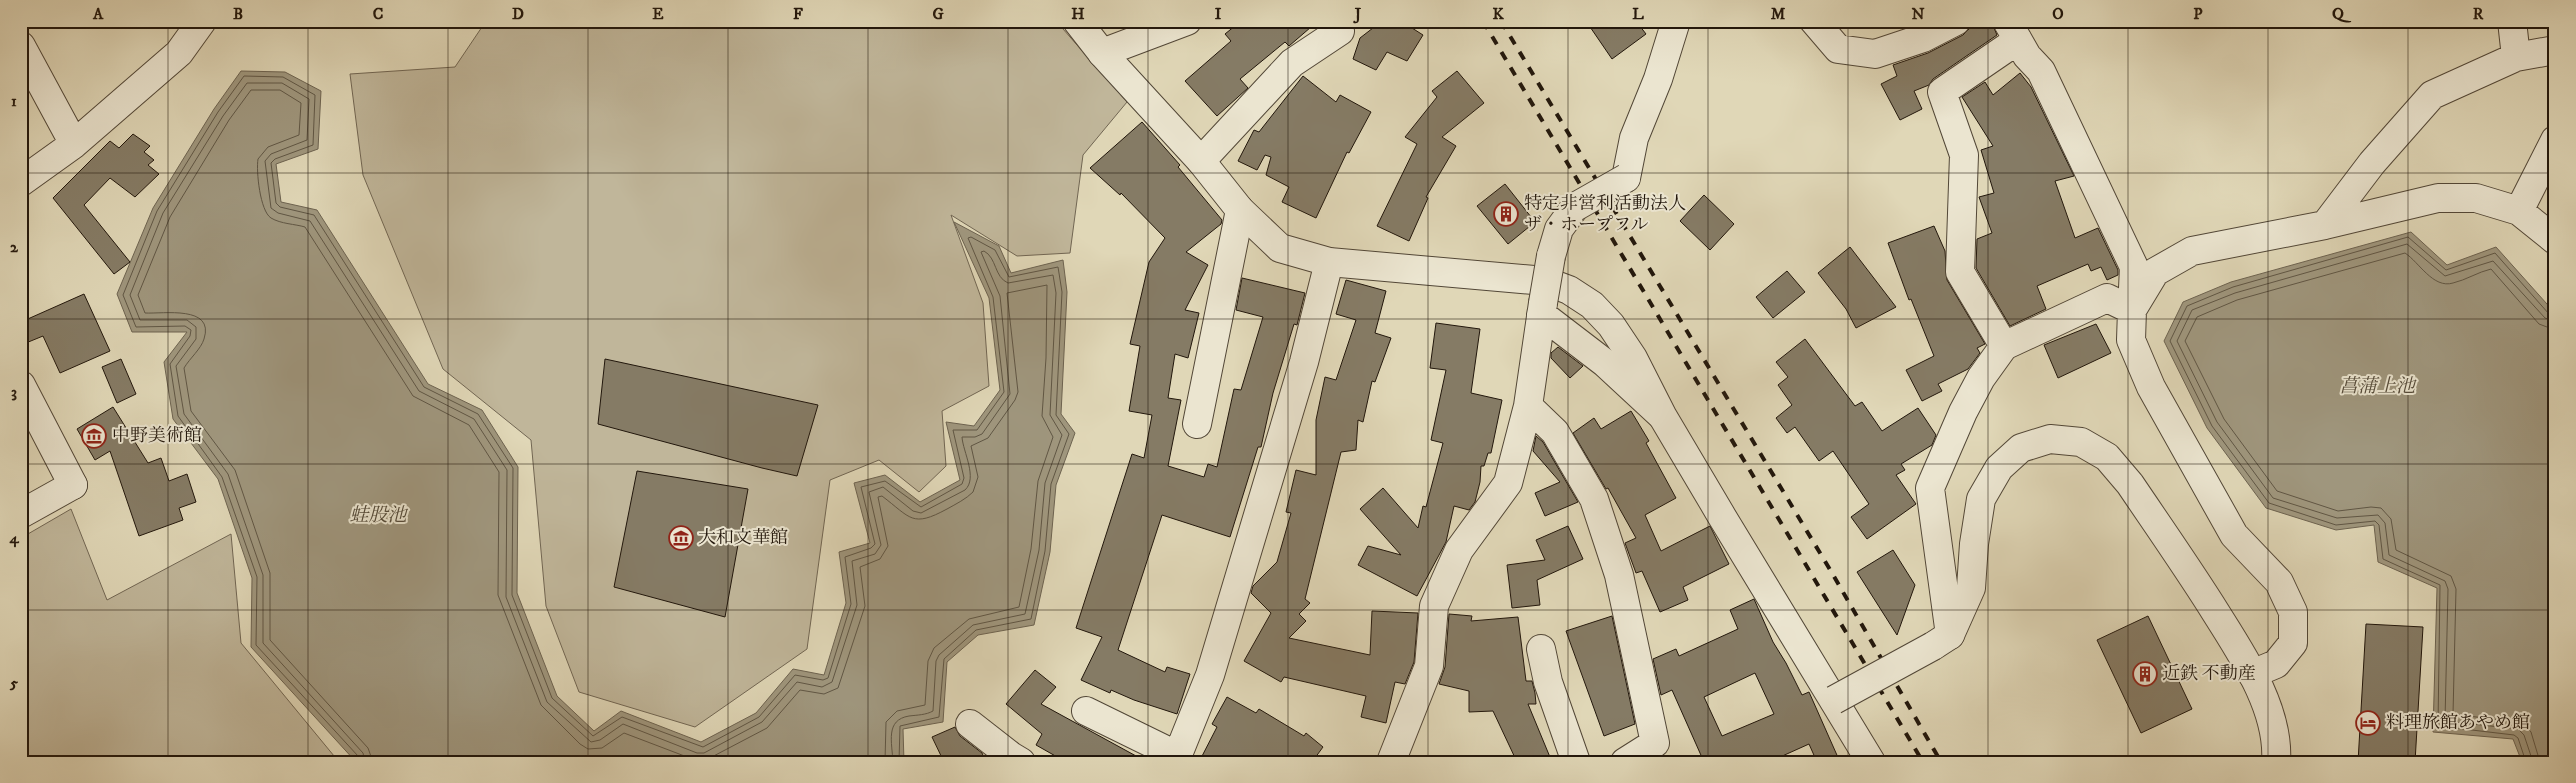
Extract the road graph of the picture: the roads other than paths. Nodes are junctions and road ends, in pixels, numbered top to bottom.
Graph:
1 (202, 21) edge
2 (1077, 21) edge
3 (1187, 21) edge
4 (1333, 21) edge
5 (1690, 21) edge
6 (1814, 21) edge
7 (1956, 21) edge
8 (2512, 21) edge
9 (1672, 30) edge
10 (2012, 31) edge
11 (21, 46) edge
12 (2555, 50) edge
13 (1102, 53) junction
14 (2516, 57) junction
15 (2555, 140) edge
16 (74, 144) junction
17 (1201, 161) junction
18 (21, 182) edge
19 (1240, 210) junction
20 (2519, 211) junction
21 (2326, 225) junction
22 (2555, 240) edge
23 (1330, 262) junction
24 (1542, 309) junction
25 (2132, 310) junction
26 (2004, 346) junction
27 (21, 385) edge
28 (1528, 406) junction
29 (1663, 417) junction
30 (1197, 424) dead end
31 (21, 514) edge
32 (1942, 641) junction
33 (1541, 649) dead end
34 (2252, 674) junction
35 (1834, 700) junction
36 (1086, 711) dead end
37 (970, 724) dead end
38 (1176, 759) edge
39 (1021, 762) edge
40 (1391, 762) edge
41 (1576, 762) edge
42 (1625, 762) edge
43 (1871, 762) edge
44 (2276, 762) edge

1 - 16 street
2 - 13 street
3 - 13 street
4 - 17 street
5 - 9 street
6 - 7 street
8 - 14 street
9 - 24 street, bridge
10 - 25 street
10 - 26 street
11 - 16 street
12 - 14 street
13 - 17 street
14 - 21 street
15 - 20 street
16 - 18 street
17 - 19 street
19 - 23 street
19 - 30 street
20 - 21 street
20 - 22 street
21 - 25 street
23 - 29 street
23 - 38 street
24 - 28 street
24 - 29 street
25 - 26 street
25 - 34 street
26 - 32 street
27 - 31 street
28 - 40 street
28 - 42 street
29 - 35 street
32 - 34 street
32 - 35 street, bridge
33 - 41 street
34 - 44 street
35 - 43 street
36 - 38 street
37 - 39 street

